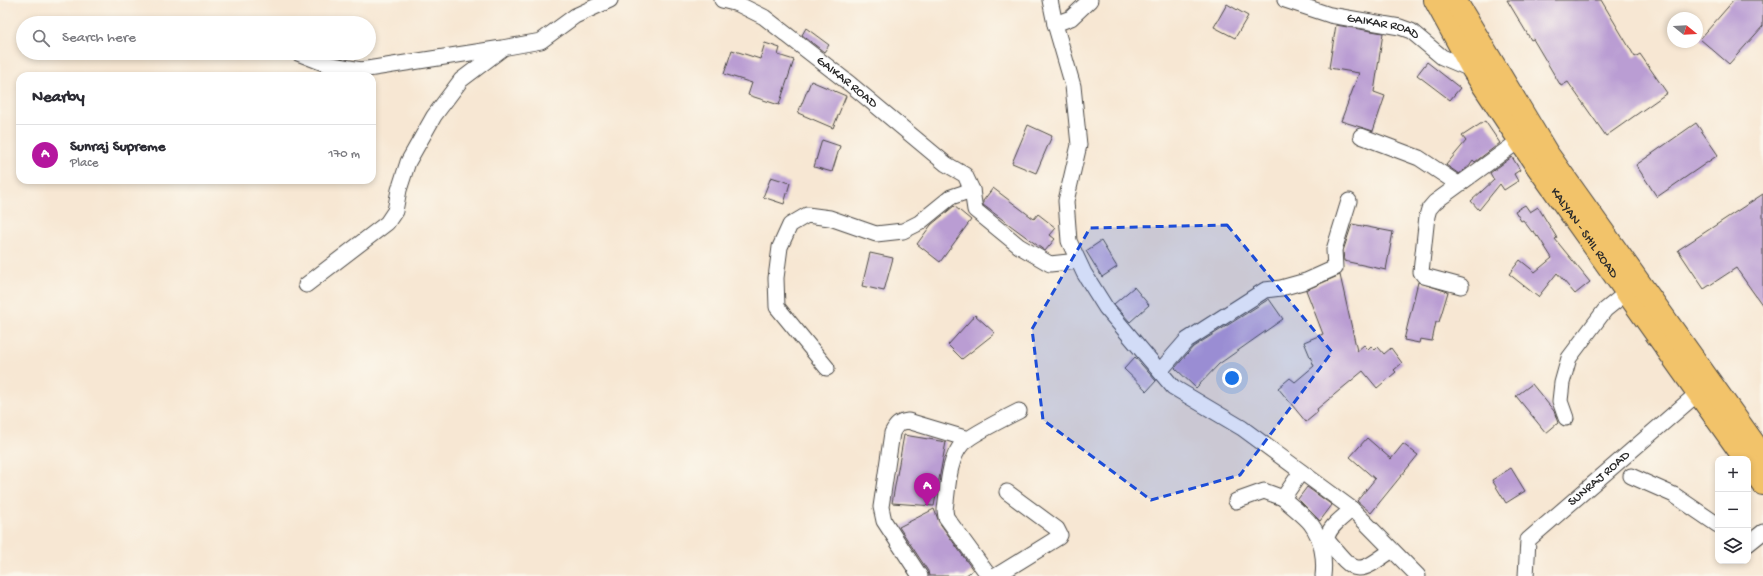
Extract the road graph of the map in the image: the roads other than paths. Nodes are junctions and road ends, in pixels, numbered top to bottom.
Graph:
1 (610, 0) edge
2 (722, 0) edge
3 (1050, 0) edge
4 (1090, 0) edge
5 (1285, 0) edge
6 (1435, 0) edge
7 (1455, 0) edge
8 (1055, 24) junction
9 (502, 48) junction
10 (316, 60) edge
11 (1482, 65) junction
12 (1361, 136) dead end
13 (1520, 140) junction
14 (1458, 184) junction
15 (972, 190) junction
16 (1349, 202) dead end
17 (1078, 261) junction
18 (306, 285) dead end
19 (1461, 286) dead end
20 (1626, 293) junction
21 (828, 368) dead end
22 (1160, 371) junction
23 (1698, 393) junction
24 (1019, 411) dead end
25 (1566, 418) dead end
26 (968, 439) junction
27 (1743, 456) edge
28 (1763, 456) edge
29 (1751, 467) edge
30 (1301, 472) junction
31 (1631, 476) dead end
32 (1763, 484) edge
33 (1007, 492) dead end
34 (1283, 498) junction
35 (1236, 501) dead end
36 (1352, 509) junction
37 (1715, 523) edge
38 (1763, 532) edge
39 (1751, 542) edge
40 (1392, 550) junction
41 (920, 576) edge
42 (989, 576) edge
43 (996, 576) edge
44 (1323, 576) edge
45 (1418, 576) edge
46 (1526, 576) edge

1 - 9 street
2 - 15 street, GAIKAR ROAD
3 - 8 street
4 - 8 street
5 - 11 street, GAIKAR ROAD
6 - 11 main road, KALYAN - SHIL ROAD
7 - 11 main road, KALYAN - SHIL ROAD
8 - 17 street
9 - 10 street
9 - 18 street
11 - 13 main road, KALYAN - SHIL ROAD
11 - 28 main road, KALYAN - SHIL ROAD
12 - 14 street
13 - 14 street
13 - 20 main road, KALYAN - SHIL ROAD
14 - 19 street
15 - 17 street
15 - 21 street
16 - 22 street
17 - 22 street
20 - 23 main road, KALYAN - SHIL ROAD
20 - 25 street
22 - 30 street
23 - 27 main road, KALYAN - SHIL ROAD
23 - 46 street, SUNRAJ ROAD
24 - 26 street
26 - 41 street
26 - 42 street
29 - 32 main road
30 - 34 street
30 - 36 street
31 - 37 street
33 - 43 street
34 - 35 street
34 - 44 street
36 - 40 street
36 - 40 street
38 - 39 street
40 - 45 street

